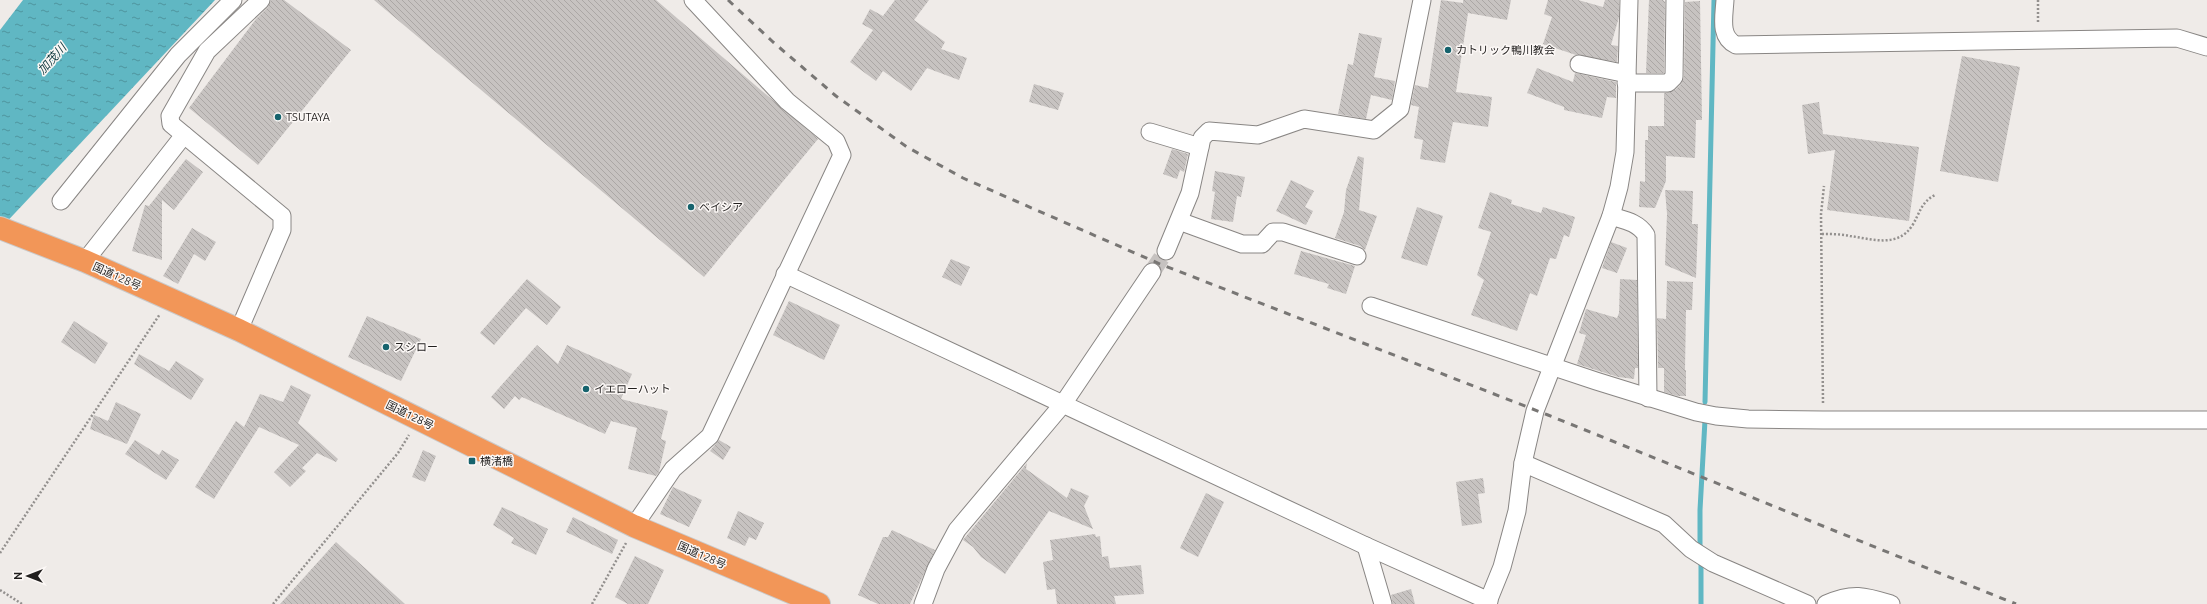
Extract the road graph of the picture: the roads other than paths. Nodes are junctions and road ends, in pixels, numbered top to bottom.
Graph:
1 (233, 0) edge
2 (261, 0) edge
3 (693, 0) edge
4 (1422, 0) edge
5 (1628, 0) edge
6 (1675, 0) edge
7 (1725, 0) edge
8 (2207, 47) edge
9 (1579, 64) dead end
10 (1626, 78) junction
11 (1150, 132) dead end
12 (184, 135) junction
13 (1200, 146) junction
14 (61, 201) dead end
15 (1611, 216) junction
16 (1180, 221) junction
17 (3, 229) edge
18 (1166, 251) tunnel mouth
19 (1357, 256) dead end
20 (85, 262) junction
21 (1152, 272) tunnel mouth
22 (785, 274) junction
23 (1371, 306) dead end
24 (238, 330) junction
25 (1552, 366) junction
26 (1648, 398) junction
27 (1063, 404) junction
28 (2207, 420) edge
29 (1523, 463) junction
30 (634, 526) junction
31 (1366, 546) junction
32 (1488, 602) edge
33 (819, 604) edge
34 (923, 604) edge
35 (1383, 604) edge
36 (1807, 604) edge
37 (1826, 604) edge
38 (1891, 604) edge

1 - 14 street
2 - 12 street
3 - 22 street
4 - 13 street
5 - 10 street
6 - 10 street
7 - 8 street
9 - 10 street
10 - 15 street
11 - 13 street
12 - 20 street
12 - 24 street
13 - 16 street
15 - 25 street
15 - 26 street
16 - 18 street
16 - 19 street
17 - 20 highway, 国道128号
20 - 24 highway, 国道128号
21 - 27 street
22 - 27 street
22 - 30 street
23 - 25 street
24 - 30 highway, 国道128号
25 - 26 street
25 - 29 street
26 - 28 street
27 - 31 street
27 - 34 street
29 - 32 street
29 - 36 street
30 - 33 highway, 国道128号
31 - 32 street
31 - 35 street
37 - 38 street

